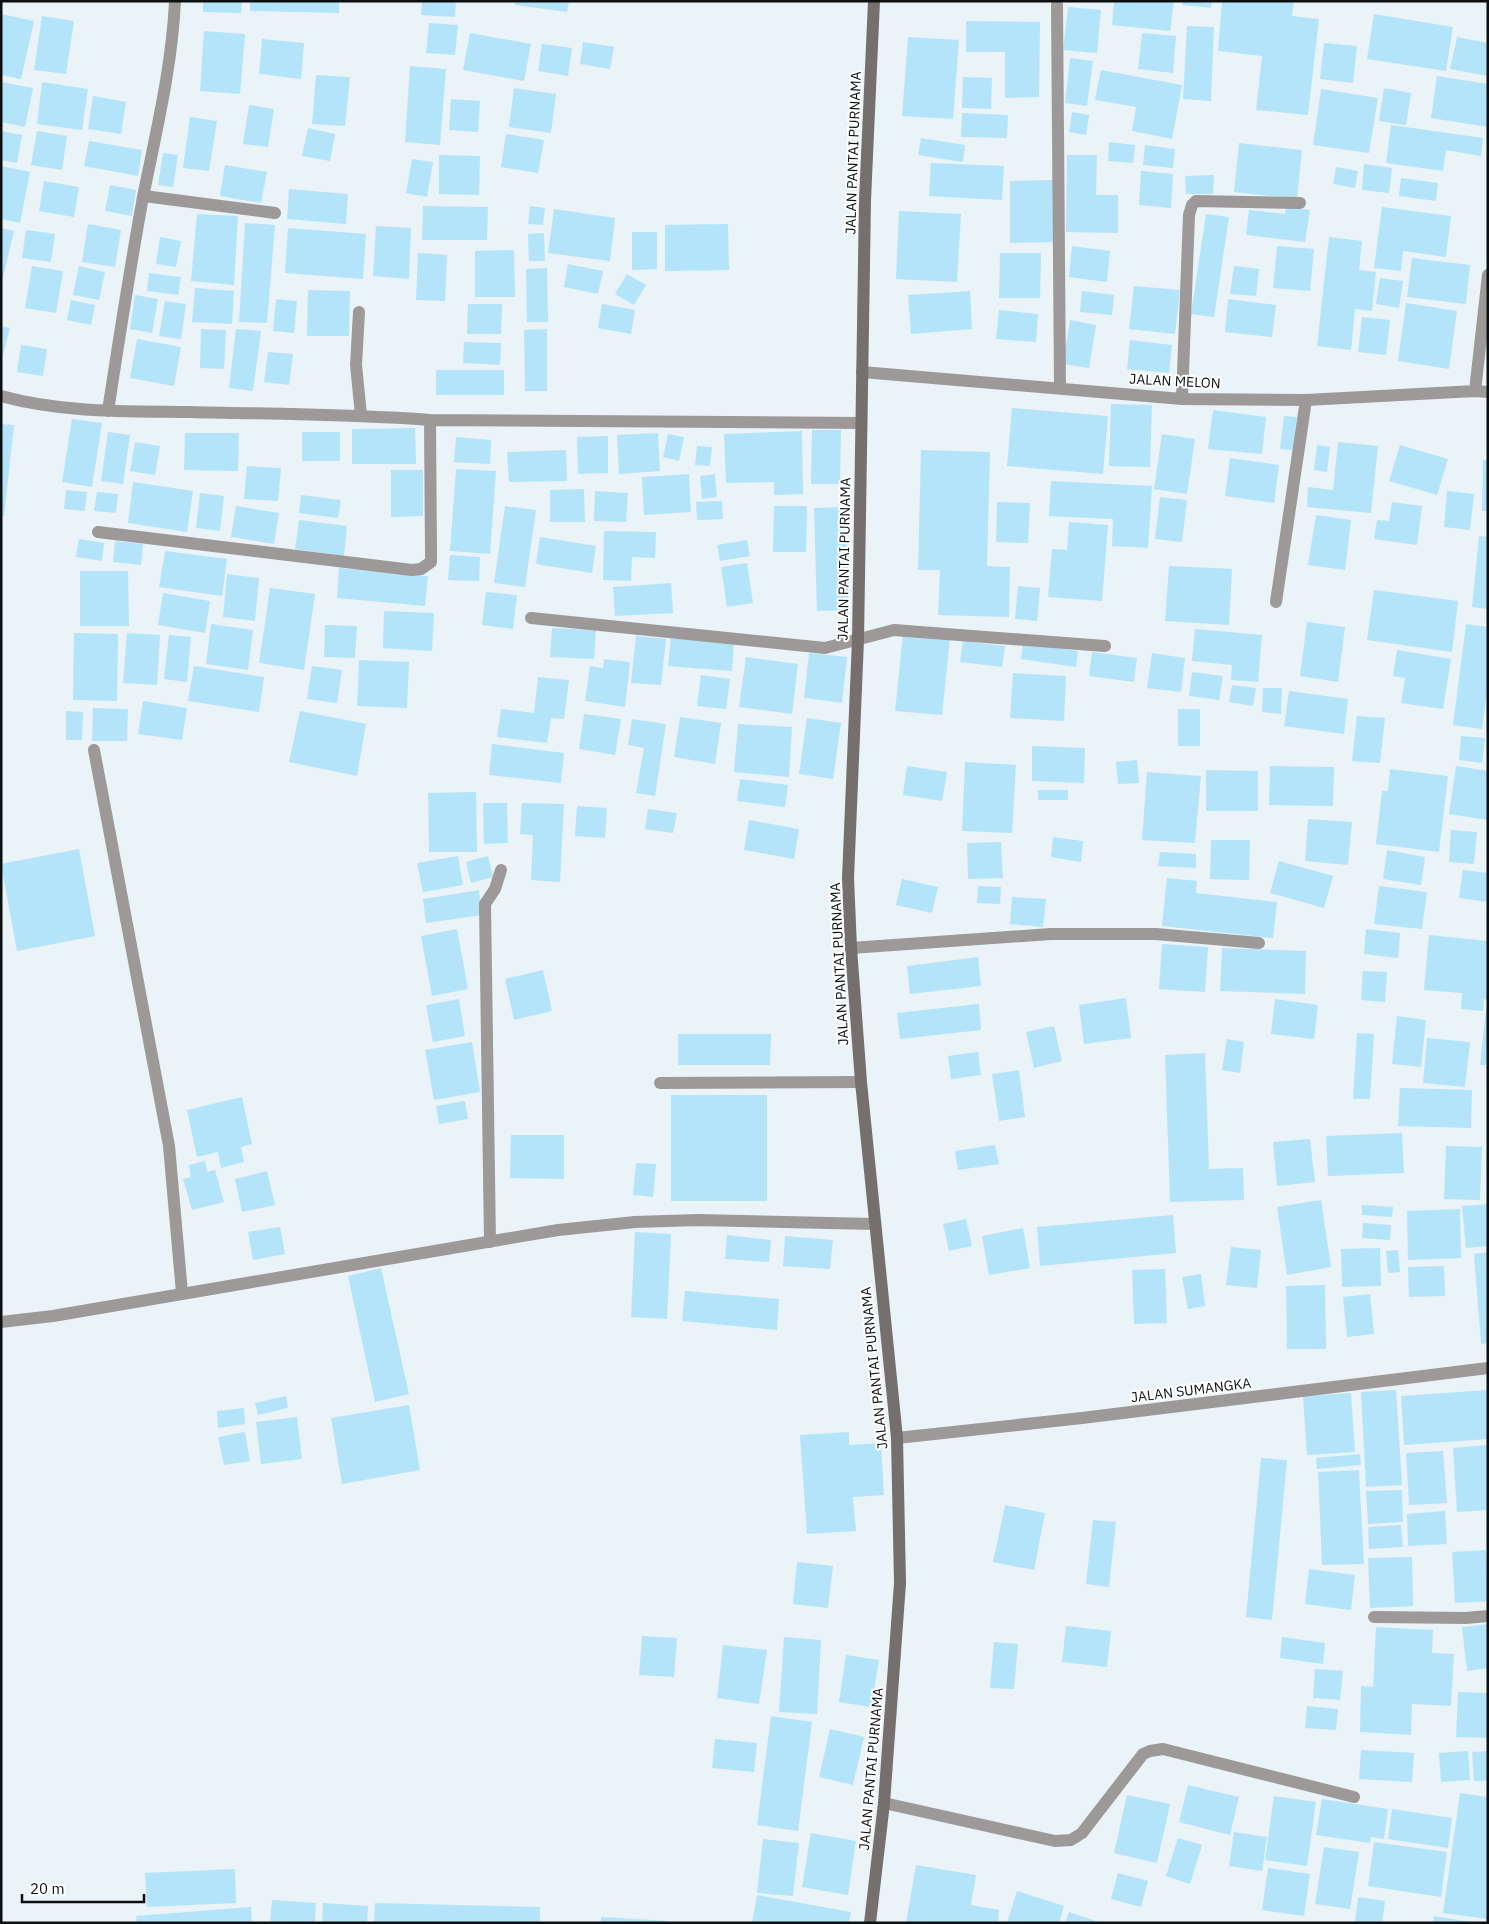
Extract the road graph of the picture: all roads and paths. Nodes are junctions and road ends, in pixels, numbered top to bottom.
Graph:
1 (175, 1) edge
2 (874, 1) edge
3 (1058, 5) dead end
4 (144, 196) junction
5 (1300, 203) dead end
6 (274, 213) dead end
7 (1488, 275) edge
8 (359, 312) dead end
9 (862, 372) junction
10 (1060, 387) junction
11 (1481, 391) edge
12 (1, 396) edge
13 (1182, 399) junction
14 (1306, 400) junction
15 (108, 411) junction
16 (361, 415) junction
17 (430, 420) junction
18 (860, 423) junction
19 (98, 532) dead end
20 (1276, 602) dead end
21 (531, 618) dead end
22 (858, 640) junction
23 (1105, 646) dead end
24 (94, 750) dead end
25 (501, 870) dead end
26 (1259, 943) dead end
27 (851, 948) junction
28 (861, 1082) junction
29 (660, 1083) dead end
30 (874, 1224) junction
31 (490, 1242) junction
32 (182, 1293) junction
33 (1, 1322) edge
34 (1488, 1368) edge
35 (897, 1438) junction
36 (1488, 1616) edge
37 (1374, 1617) dead end
38 (1354, 1797) dead end
39 (884, 1803) junction
40 (870, 1923) edge

1 - 4 street
2 - 9 street, JALAN PANTAI PURNAMA
3 - 10 street
4 - 6 street
4 - 15 street
5 - 13 street
7 - 11 street
8 - 16 street
9 - 10 street, JALAN MELON
9 - 18 street, JALAN PANTAI PURNAMA
10 - 13 street, JALAN MELON
11 - 14 street, JALAN MELON
12 - 15 street
13 - 14 street, JALAN MELON
14 - 20 street
15 - 16 street
16 - 17 street
17 - 18 street
17 - 19 street
18 - 22 street, JALAN PANTAI PURNAMA
21 - 22 street
22 - 23 street
22 - 27 street, JALAN PANTAI PURNAMA
24 - 32 street
25 - 31 street
26 - 27 street
27 - 28 street, JALAN PANTAI PURNAMA
28 - 29 street
28 - 30 street, JALAN PANTAI PURNAMA
30 - 31 street
30 - 35 street, JALAN PANTAI PURNAMA
31 - 32 street
32 - 33 street
34 - 35 street, JALAN SUMANGKA
35 - 39 street, JALAN PANTAI PURNAMA
36 - 37 street
38 - 39 street
39 - 40 street, JALAN PANTAI PURNAMA

